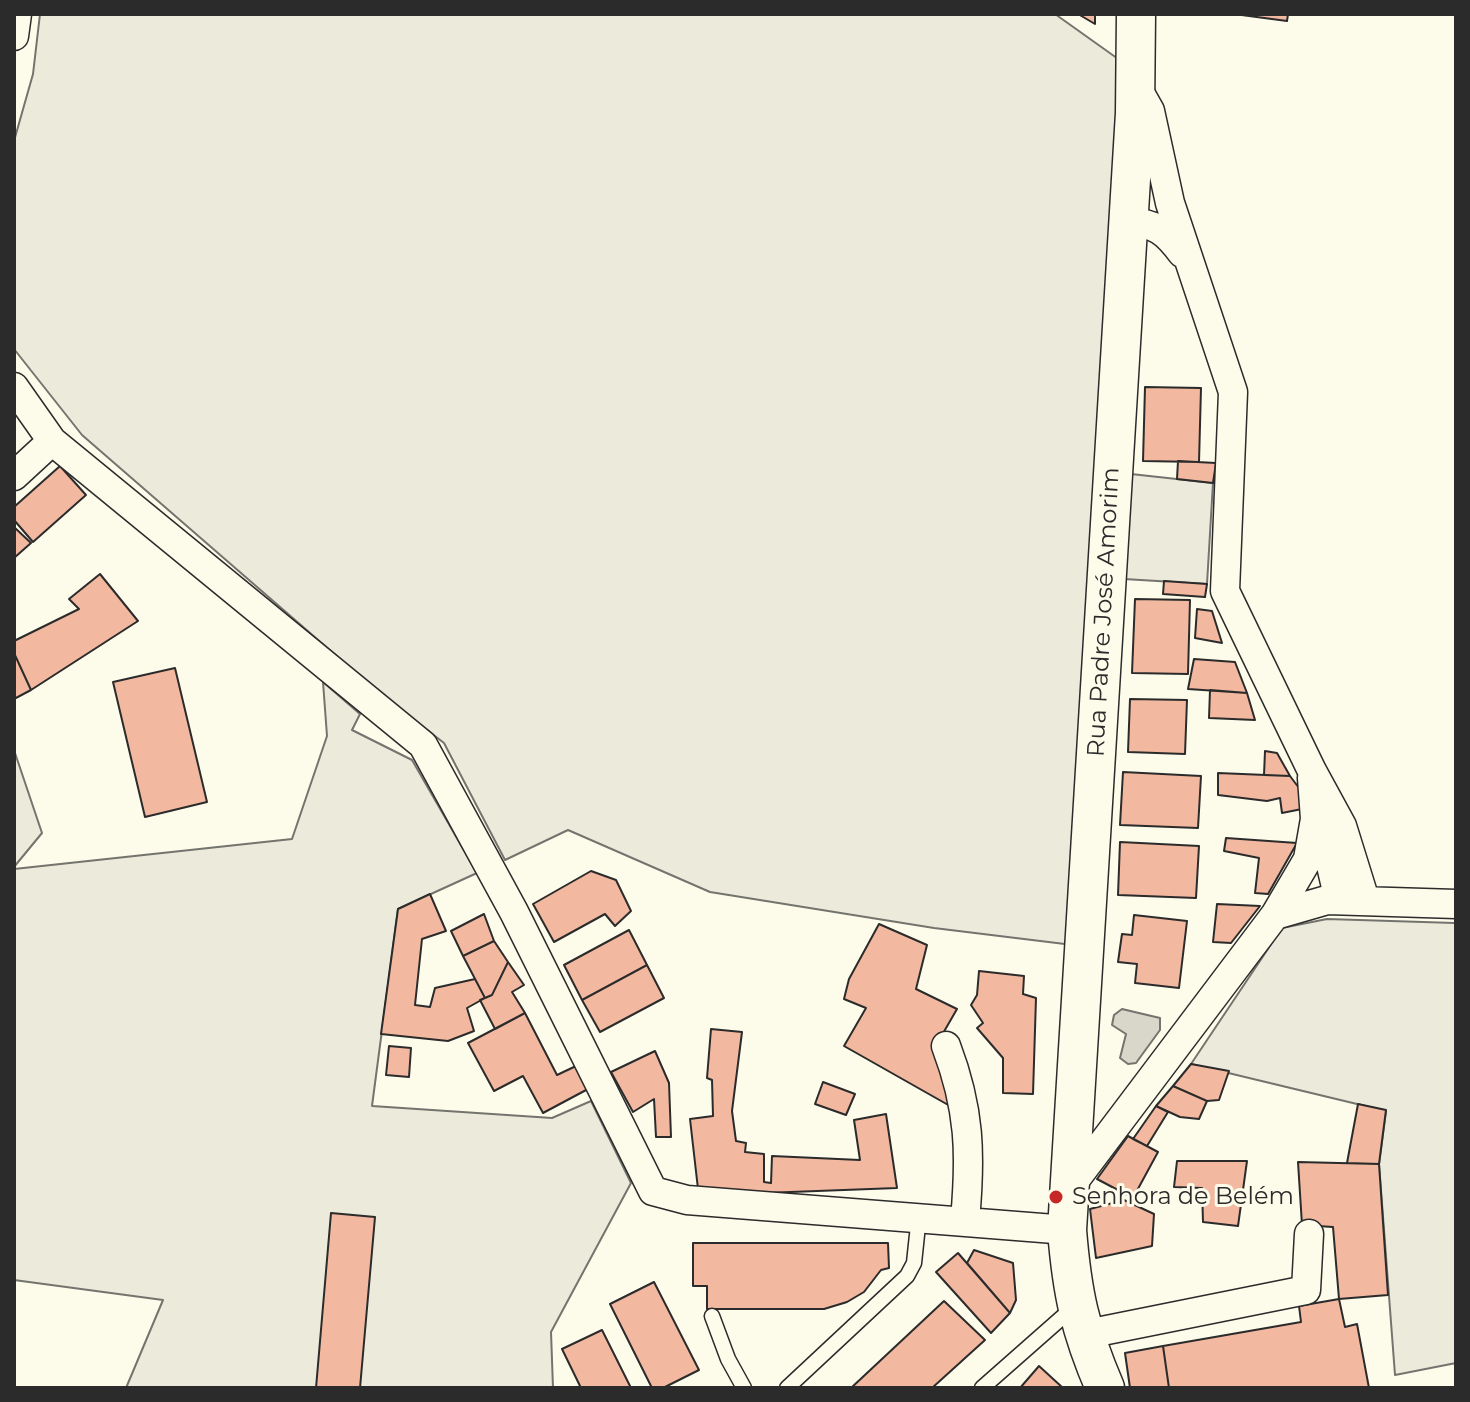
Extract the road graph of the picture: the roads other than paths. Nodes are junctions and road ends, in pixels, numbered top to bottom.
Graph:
1 (17, 14) edge
2 (1136, 14) edge
3 (14, 36) edge
4 (1135, 84) junction
5 (1130, 183) junction
6 (1170, 203) junction
7 (1128, 222) junction
8 (1189, 263) junction
9 (14, 387) edge
10 (52, 441) junction
11 (14, 476) edge
12 (1312, 782) junction
13 (1352, 900) junction
14 (1456, 904) edge
15 (1275, 915) junction
16 (946, 1046) dead end
17 (1068, 1209) junction
18 (919, 1216) junction
19 (965, 1220) junction
20 (1309, 1234) dead end
21 (712, 1316) dead end
22 (1079, 1320) junction
23 (744, 1388) edge
24 (787, 1388) edge
25 (982, 1388) edge
26 (1105, 1388) edge

1 - 3 street
2 - 4 street, Rua Padre José Amorim
4 - 5 street, Rua Padre José Amorim
4 - 6 street
5 - 6 street
5 - 7 street, Rua Padre José Amorim
6 - 8 street
7 - 8 street
7 - 17 street, Rua Padre José Amorim
8 - 12 street
9 - 10 street
10 - 11 street
10 - 18 street
12 - 13 street
12 - 15 street
13 - 14 street
13 - 15 street
15 - 17 street
16 - 19 street
17 - 19 street
17 - 22 street, Rua Padre José Amorim
18 - 19 street
18 - 24 lane
20 - 22 street
21 - 23 lane
22 - 25 lane
22 - 26 street, Rua Padre José Amorim

